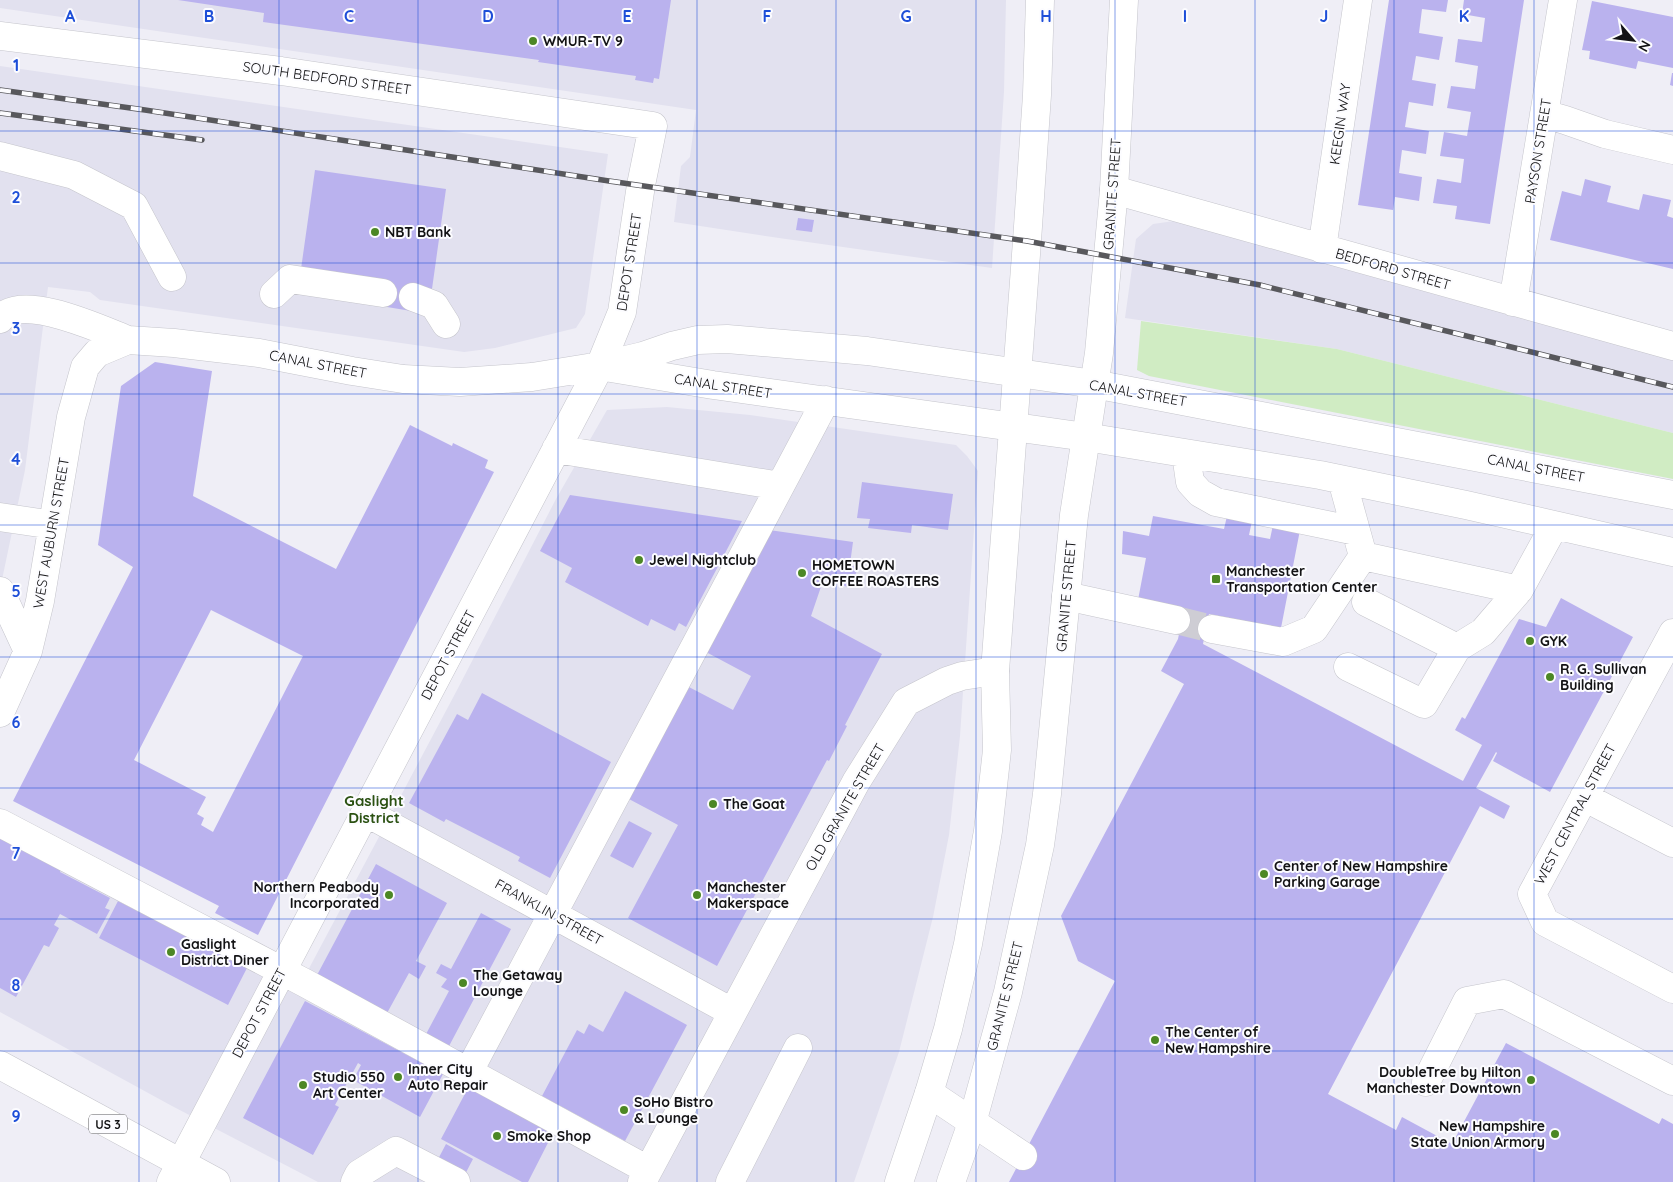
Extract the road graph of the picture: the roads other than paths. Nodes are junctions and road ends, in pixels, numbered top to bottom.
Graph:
1 (1040, 0) edge
2 (1124, 0) edge
3 (1358, 0) edge
4 (1563, 0) edge
5 (0, 36) edge
6 (1544, 114) junction
7 (653, 126) joint
8 (1673, 150) edge
9 (0, 156) edge
10 (1114, 190) junction
11 (1322, 249) junction
12 (172, 277) dead end
13 (383, 293) dead end
14 (274, 294) dead end
15 (413, 297) dead end
16 (1513, 302) junction
17 (0, 319) edge
18 (446, 324) dead end
19 (128, 340) junction
20 (1673, 346) edge
21 (97, 353) joint
22 (600, 366) junction
23 (1018, 374) junction
24 (1094, 384) junction
25 (826, 400) junction
26 (1014, 427) junction
27 (1086, 437) junction
28 (556, 449) junction
29 (1186, 454) junction
30 (1342, 480) junction
31 (780, 486) junction
32 (1673, 495) edge
33 (0, 517) edge
34 (53, 525) junction
35 (1554, 526) junction
36 (1360, 544) junction
37 (1673, 552) edge
38 (1520, 590) junction
39 (0, 591) edge
40 (1066, 596) junction
41 (1366, 602) dead end
42 (1176, 620) tunnel mouth
43 (1212, 629) tunnel mouth
44 (1673, 633) edge
45 (1457, 648) junction
46 (28, 651) junction
47 (1348, 667) dead end
48 (995, 671) junction
49 (0, 713) edge
50 (1584, 797) junction
51 (365, 812) junction
52 (0, 823) edge
53 (1673, 843) edge
54 (552, 914) junction
55 (282, 971) junction
56 (1673, 989) edge
57 (732, 1012) junction
58 (798, 1048) dead end
59 (0, 1066) edge
60 (468, 1073) junction
61 (1426, 1082) dead end
62 (1673, 1082) edge
63 (929, 1093) junction
64 (972, 1123) junction
65 (1023, 1156) dead end
66 (176, 1172) edge
67 (645, 1176) edge
68 (216, 1182) edge
69 (355, 1182) edge
70 (456, 1182) edge
71 (730, 1182) edge
72 (899, 1182) edge
73 (951, 1182) edge

1 - 23 street
2 - 10 street, GRANITE STREET
3 - 11 street, KEEGIN WAY
4 - 6 street, PAYSON STREET
5 - 7 street, SOUTH BEDFORD STREET
6 - 8 street
6 - 16 street, PAYSON STREET
7 - 22 street, DEPOT STREET
9 - 12 street
10 - 11 street, BEDFORD STREET
10 - 24 street, GRANITE STREET
11 - 16 street, BEDFORD STREET
13 - 14 street
15 - 18 street
16 - 20 street, BEDFORD STREET
17 - 19 street
19 - 21 street, CANAL STREET
19 - 22 street, CANAL STREET
21 - 34 street, WEST AUBURN STREET
22 - 23 street, CANAL STREET
22 - 25 street, CANAL STREET
22 - 28 street, DEPOT STREET
23 - 24 street, CANAL STREET
23 - 26 street
24 - 27 street, GRANITE STREET
24 - 32 street, CANAL STREET
25 - 26 street, CANAL STREET
25 - 31 street
26 - 27 street, CANAL STREET
26 - 48 street
27 - 29 street, CANAL STREET
27 - 40 street, GRANITE STREET
28 - 31 street
28 - 51 street, DEPOT STREET
29 - 30 street, CANAL STREET
29 - 36 street
30 - 35 street, CANAL STREET
30 - 36 street
31 - 54 street
33 - 34 street
34 - 46 street, WEST AUBURN STREET
35 - 37 street, CANAL STREET
35 - 38 street
36 - 38 street
36 - 43 street
38 - 45 street
39 - 46 street
40 - 42 street
40 - 64 street, GRANITE STREET
41 - 45 street
44 - 50 street, WEST CENTRAL STREET
45 - 47 street
46 - 49 street, WEST AUBURN STREET
48 - 57 street, OLD GRANITE STREET
48 - 63 street
50 - 53 street
50 - 56 street, WEST CENTRAL STREET
51 - 54 street, FRANKLIN STREET
51 - 55 street, DEPOT STREET
52 - 55 street
54 - 57 street, FRANKLIN STREET
54 - 60 street
55 - 60 street
55 - 66 street, DEPOT STREET
57 - 67 street, OLD GRANITE STREET
58 - 71 street
59 - 66 street, US 3
60 - 67 street
61 - 62 street
63 - 64 street
63 - 72 street
64 - 65 street
64 - 73 street, GRANITE STREET
66 - 68 street, US 3
69 - 70 street

